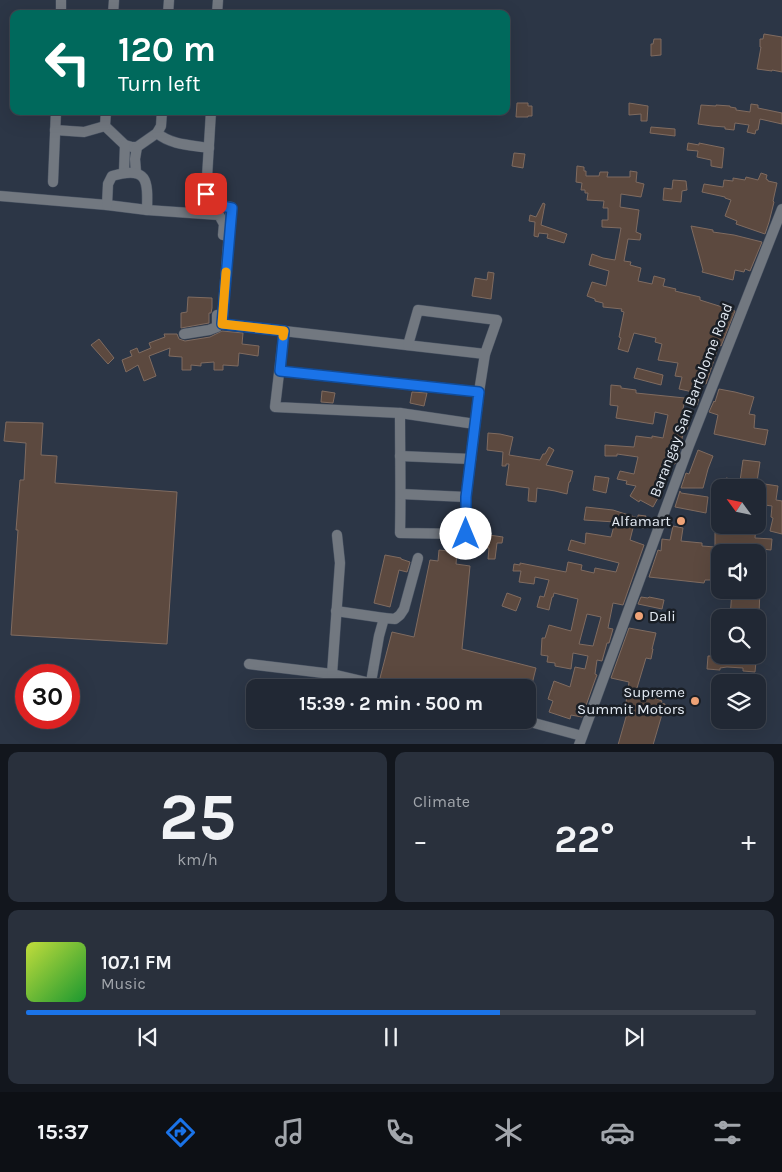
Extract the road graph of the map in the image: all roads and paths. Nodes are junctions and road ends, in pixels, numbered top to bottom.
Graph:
1 (56, 115) edge
2 (105, 115) edge
3 (161, 115) edge
4 (211, 115) edge
5 (104, 126) junction
6 (54, 130) junction
7 (157, 133) junction
8 (126, 145) junction
9 (137, 147) junction
10 (209, 148) junction
11 (124, 172) junction
12 (136, 172) junction
13 (53, 182) dead end
14 (0, 196) edge
15 (106, 205) junction
16 (782, 209) edge
17 (147, 210) junction
18 (284, 331) junction
19 (184, 334) dead end
20 (408, 345) junction
21 (485, 354) junction
22 (280, 371) junction
23 (479, 392) junction
24 (400, 414) junction
25 (474, 424) junction
26 (400, 456) junction
27 (471, 459) junction
28 (401, 494) junction
29 (466, 497) junction
30 (336, 535) dead end
31 (418, 558) dead end
32 (336, 611) junction
33 (384, 618) junction
34 (249, 664) dead end
35 (332, 674) junction
36 (356, 679) edge
37 (372, 679) edge
38 (536, 724) edge
39 (581, 740) edge

1 - 6 street
2 - 5 street
3 - 7 street
4 - 10 street
5 - 6 street
5 - 8 street
6 - 13 street
7 - 9 street
7 - 10 street
8 - 9 street
8 - 11 street
9 - 12 street
10 - 18 street
11 - 12 street
11 - 15 street
12 - 17 street
14 - 15 street
15 - 17 street
16 - 39 street, Barangay San Bartolome Road
17 - 19 street
18 - 20 street
18 - 22 street
20 - 21 street
20 - 21 street
21 - 23 street
22 - 23 street
22 - 24 street
23 - 25 street
24 - 25 street
24 - 26 street
25 - 27 street
26 - 27 street
26 - 28 street
27 - 29 street
28 - 29 street
28 - 29 street
30 - 32 street
31 - 33 street
32 - 33 street
32 - 35 street
33 - 37 street
34 - 35 street
35 - 36 street
38 - 39 street

